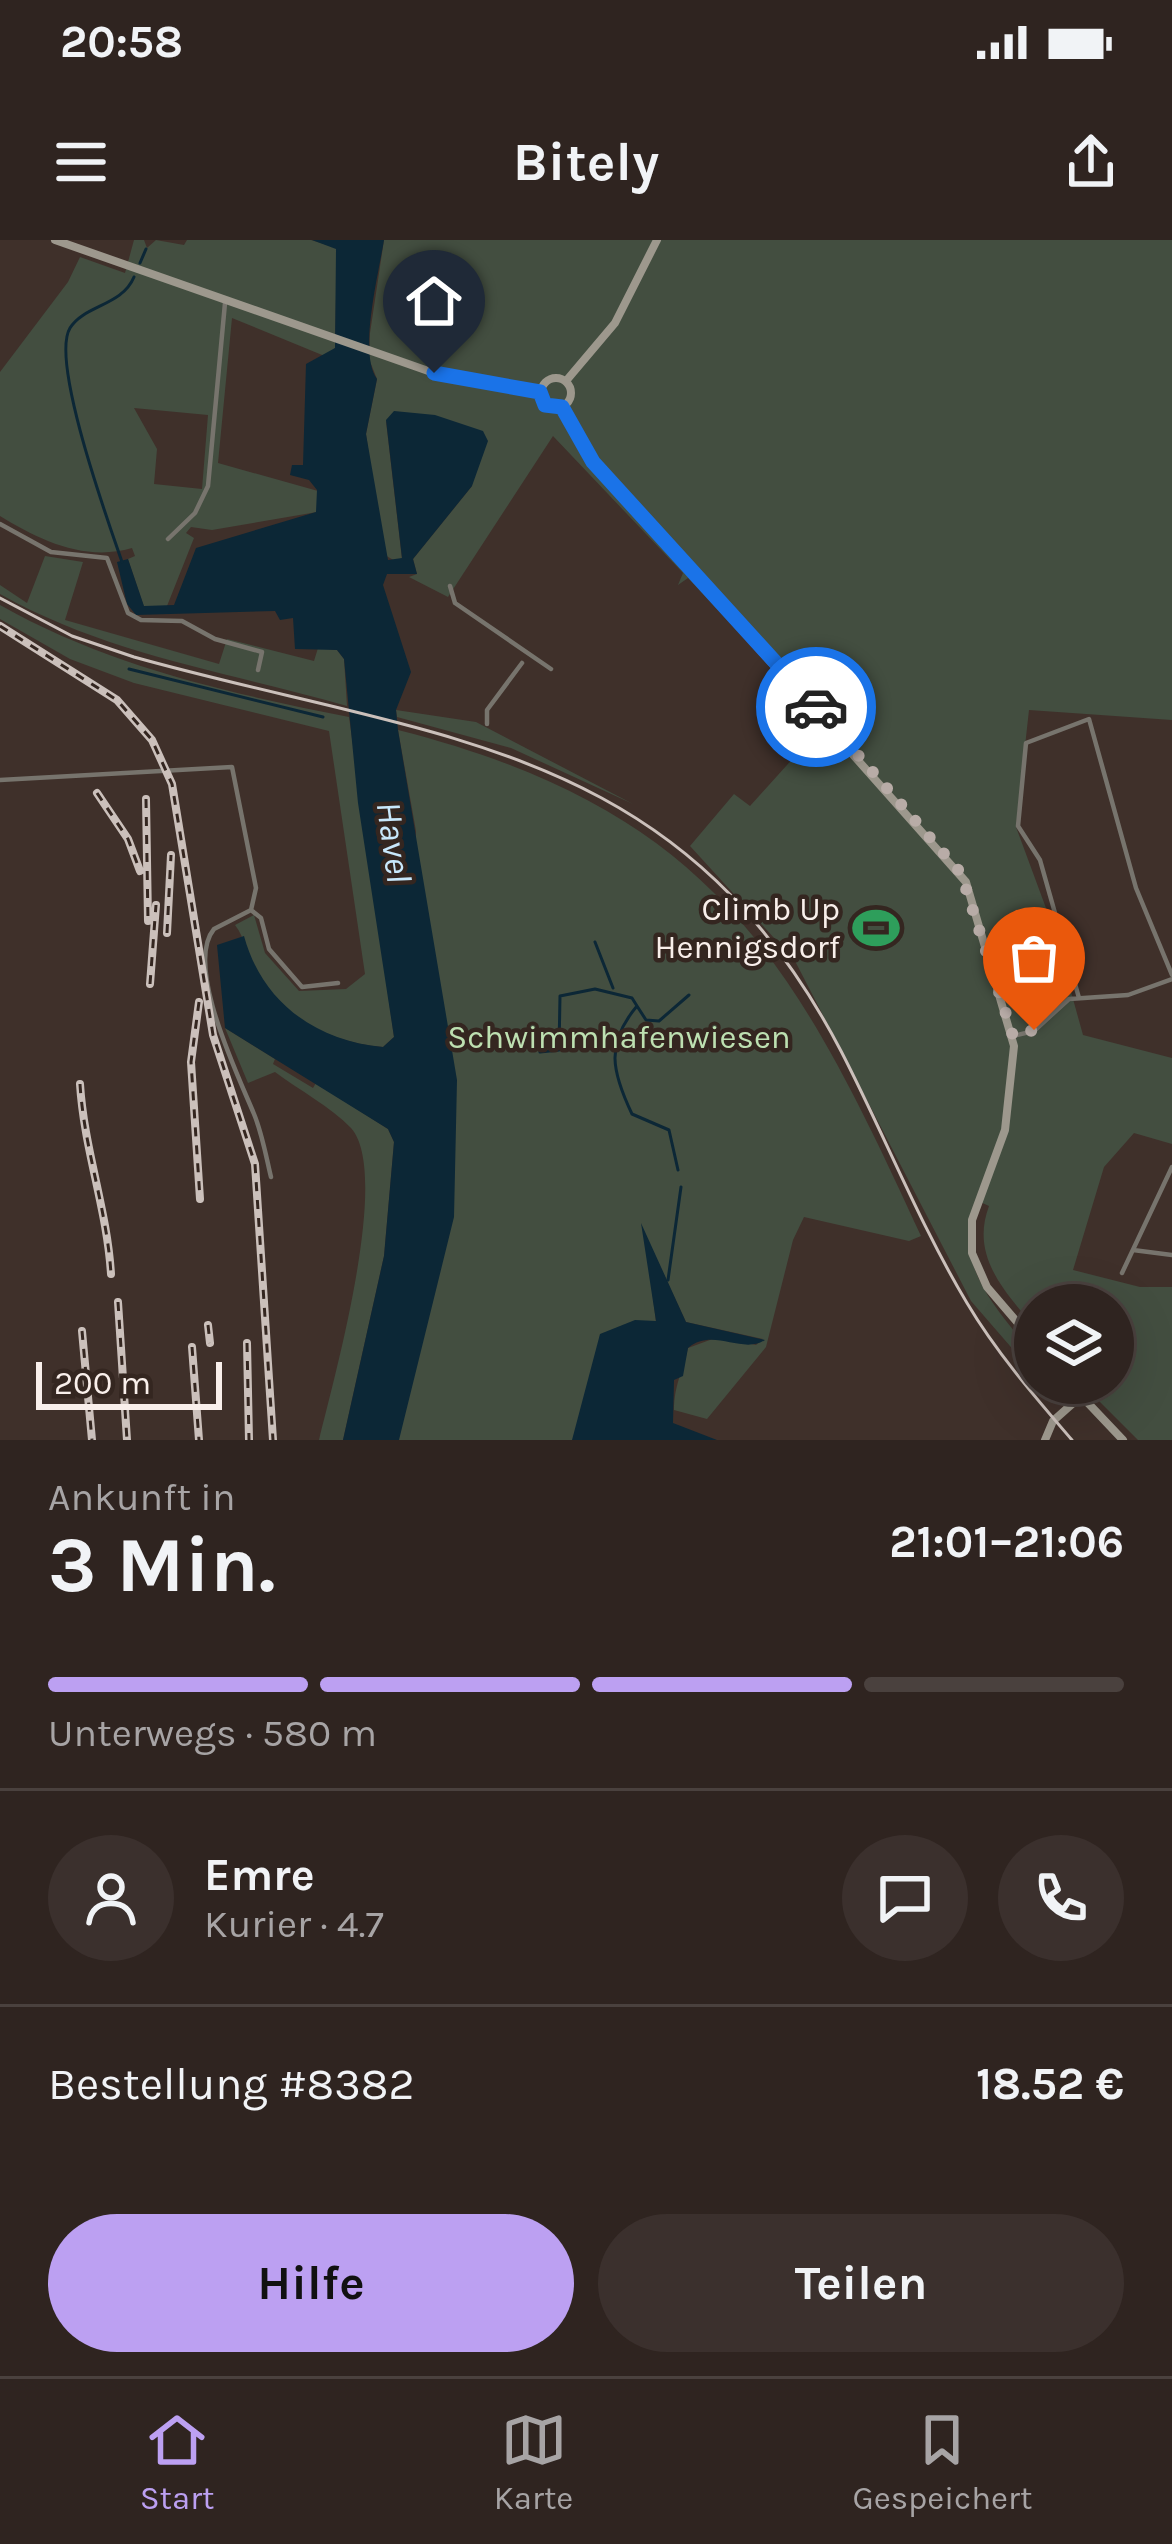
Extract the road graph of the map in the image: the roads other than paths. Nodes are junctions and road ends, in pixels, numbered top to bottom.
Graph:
1 (55, 240) edge
2 (657, 240) edge
3 (225, 304) junction
4 (566, 382) junction
5 (540, 392) junction
6 (562, 407) junction
7 (0, 524) edge
8 (168, 539) dead end
9 (450, 586) dead end
10 (522, 663) dead end
11 (551, 669) dead end
12 (258, 670) dead end
13 (487, 724) dead end
14 (0, 780) edge
15 (251, 910) junction
16 (1172, 977) edge
17 (338, 982) dead end
18 (1079, 998) junction
19 (1013, 1036) junction
20 (1172, 1167) edge
21 (272, 1177) dead end
22 (1133, 1250) junction
23 (1172, 1256) edge
24 (1122, 1273) dead end
25 (1014, 1316) edge
26 (1073, 1404) edge
27 (1088, 1404) edge
28 (1045, 1440) edge
29 (1123, 1440) edge

1 - 3 main road
2 - 4 main road
3 - 5 main road
3 - 8 street
4 - 5 main road
4 - 6 main road
5 - 6 main road
6 - 19 main road
7 - 12 street
9 - 11 street
10 - 13 street
14 - 15 street
15 - 17 street
15 - 21 street
16 - 18 street
16 - 18 street
18 - 19 street
19 - 25 main road
20 - 22 street
22 - 23 street
22 - 24 street
26 - 28 main road
27 - 29 main road

